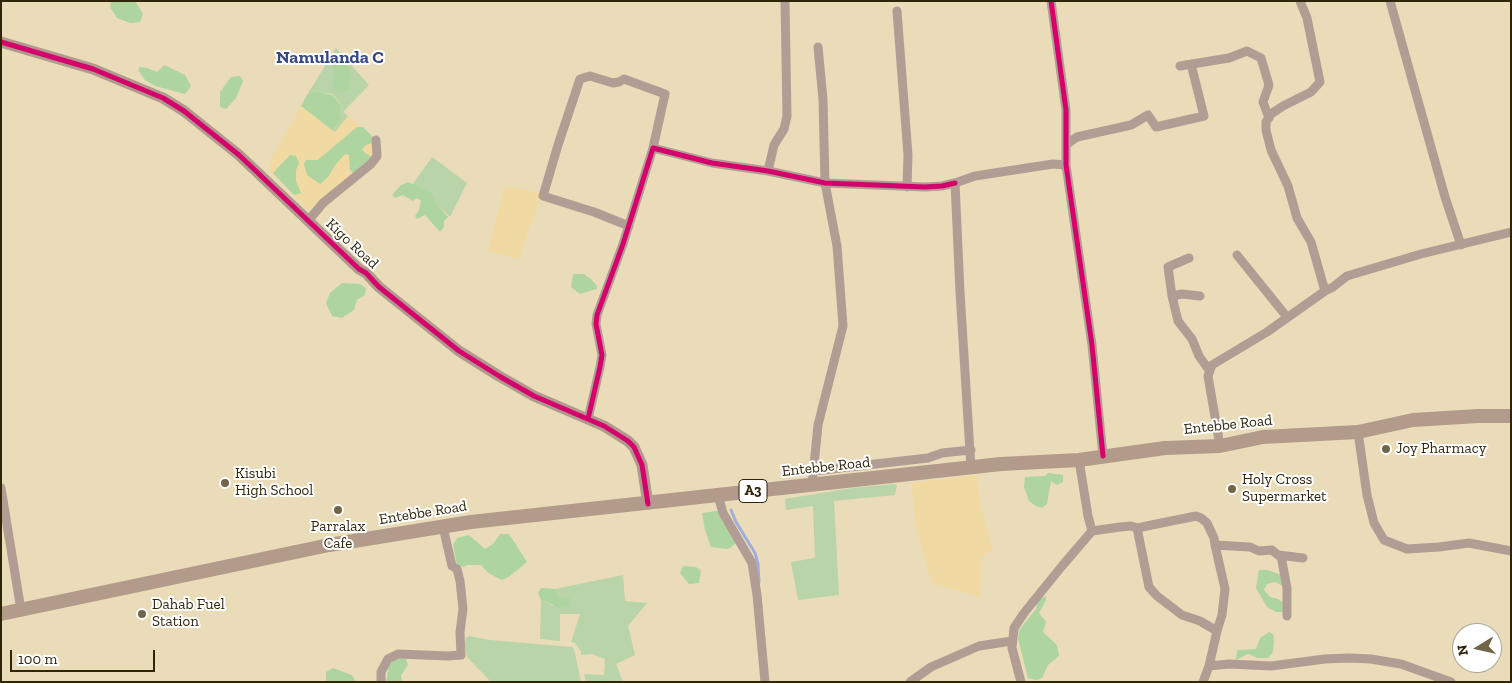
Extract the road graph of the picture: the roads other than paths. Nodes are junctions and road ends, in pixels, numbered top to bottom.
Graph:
1 (786, 1) edge
2 (1051, 1) edge
3 (1300, 1) edge
4 (1390, 1) edge
5 (897, 11) dead end
6 (1, 42) edge
7 (818, 47) dead end
8 (1191, 64) junction
9 (1180, 66) dead end
10 (1268, 118) junction
11 (376, 140) dead end
12 (1067, 144) junction
13 (653, 148) junction
14 (1066, 165) junction
15 (768, 171) junction
16 (825, 183) junction
17 (955, 183) junction
18 (907, 187) junction
19 (308, 221) junction
20 (629, 226) junction
21 (1511, 232) edge
22 (1461, 245) junction
23 (1237, 255) dead end
24 (1188, 258) dead end
25 (1325, 291) junction
26 (1172, 296) junction
27 (1200, 296) dead end
28 (1286, 317) junction
29 (1209, 370) junction
30 (1511, 416) edge
31 (588, 419) junction
32 (1358, 432) junction
33 (1220, 446) junction
34 (971, 450) junction
35 (1103, 456) junction
36 (928, 458) junction
37 (1080, 460) junction
38 (971, 468) junction
39 (929, 473) junction
40 (813, 478) junction
41 (1, 488) edge
42 (718, 495) junction
43 (648, 504) junction
44 (443, 527) junction
45 (1137, 528) junction
46 (1092, 531) junction
47 (1215, 545) junction
48 (1511, 551) edge
49 (1281, 556) junction
50 (1303, 558) dead end
51 (21, 610) junction
52 (1, 614) edge
53 (1287, 616) dead end
54 (1217, 631) junction
55 (1012, 641) junction
56 (1209, 666) junction
57 (381, 682) edge
58 (765, 682) edge
59 (910, 682) edge
60 (1021, 682) edge
61 (1203, 682) edge
62 (1452, 682) edge

1 - 15 street
2 - 12 street
3 - 10 street
4 - 22 street
5 - 18 street
6 - 19 street, Kigo Road
7 - 16 street
8 - 9 street
8 - 10 street
8 - 12 street
10 - 25 street
11 - 19 street
12 - 14 street
13 - 15 street
13 - 20 street
13 - 20 street
14 - 17 street
14 - 35 street
15 - 16 street
16 - 18 street
16 - 40 street
17 - 18 street
17 - 34 street
19 - 31 street, Kigo Road
20 - 31 street
21 - 22 street
22 - 25 street
23 - 28 street
24 - 26 street
25 - 28 street
26 - 27 street
26 - 29 street
28 - 29 street
29 - 33 street
30 - 32 main road, Entebbe Road / A3
31 - 43 street, Kigo Road
32 - 33 main road, Entebbe Road / A3
32 - 48 street
33 - 35 main road, Entebbe Road / A3
34 - 36 street
34 - 38 street
35 - 37 main road, Entebbe Road / A3
36 - 39 street
36 - 40 street
37 - 38 main road, Entebbe Road / A3
37 - 46 street
38 - 39 main road, Entebbe Road / A3
39 - 40 main road, Entebbe Road / A3
40 - 42 main road, Entebbe Road / A3
41 - 51 street
42 - 43 main road, Entebbe Road / A3
42 - 58 street
43 - 44 main road, Entebbe Road / A3
44 - 51 main road, Entebbe Road / A3
44 - 57 street
45 - 46 street
45 - 47 street
45 - 54 street
46 - 55 street
47 - 49 street
47 - 54 street
49 - 50 street
49 - 53 street
51 - 52 main road, Entebbe Road / A3
54 - 56 street
55 - 59 street
55 - 60 street
56 - 61 street
56 - 62 street

